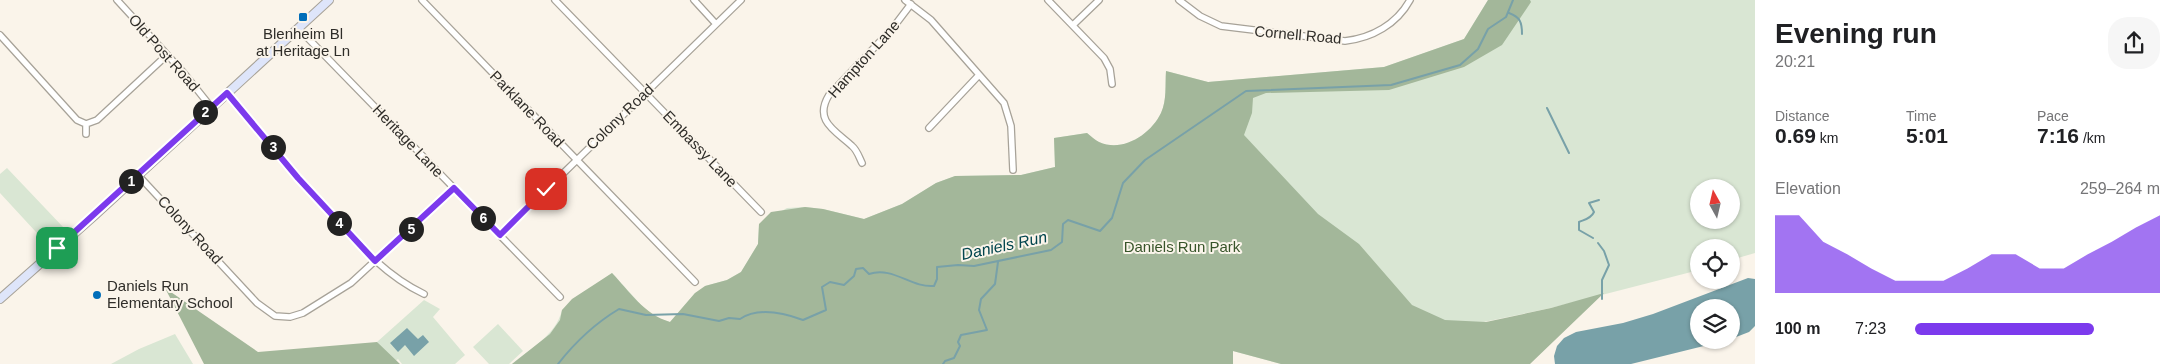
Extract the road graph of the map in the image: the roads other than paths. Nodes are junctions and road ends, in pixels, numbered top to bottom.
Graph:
1 (117, 0) edge
2 (329, 0) edge
3 (422, 0) edge
4 (555, 0) edge
5 (694, 0) edge
6 (741, 0) edge
7 (1048, 0) edge
8 (1099, 0) edge
9 (1179, 0) edge
10 (1410, 0) edge
11 (908, 2) edge
12 (716, 24) junction
13 (1073, 26) junction
14 (298, 28) junction
15 (0, 36) edge
16 (167, 55) junction
17 (979, 74) junction
18 (1112, 84) dead end
19 (227, 93) junction
20 (646, 93) junction
21 (211, 107) junction
22 (86, 124) junction
23 (929, 128) dead end
24 (86, 134) dead end
25 (576, 160) junction
26 (862, 163) dead end
27 (1012, 170) dead end
28 (138, 174) junction
29 (454, 188) junction
30 (761, 212) dead end
31 (500, 235) junction
32 (375, 261) junction
33 (695, 282) dead end
34 (424, 294) dead end
35 (560, 297) dead end
36 (0, 299) edge

1 - 16 street, Old Post Road
2 - 14 main road
3 - 25 street, Parklane Road
4 - 20 street, Embassy Lane
5 - 12 street
6 - 12 street, Colony Road
7 - 13 street
8 - 13 street
9 - 10 street, Cornell Road
11 - 17 street
11 - 26 street, Hampton Lane
12 - 20 street, Colony Road
13 - 18 street
14 - 19 main road
14 - 29 street, Heritage Lane
15 - 22 street
16 - 21 street, Old Post Road
16 - 22 street
17 - 23 street
17 - 27 street
19 - 21 main road
19 - 32 street
20 - 25 street, Colony Road
20 - 30 street, Embassy Lane
21 - 28 main road
22 - 24 street
25 - 31 street, Colony Road
25 - 33 street, Parklane Road
28 - 32 street, Colony Road
28 - 36 main road
29 - 31 street, Heritage Lane
29 - 32 street, Colony Road
31 - 35 street, Heritage Lane
32 - 34 street

